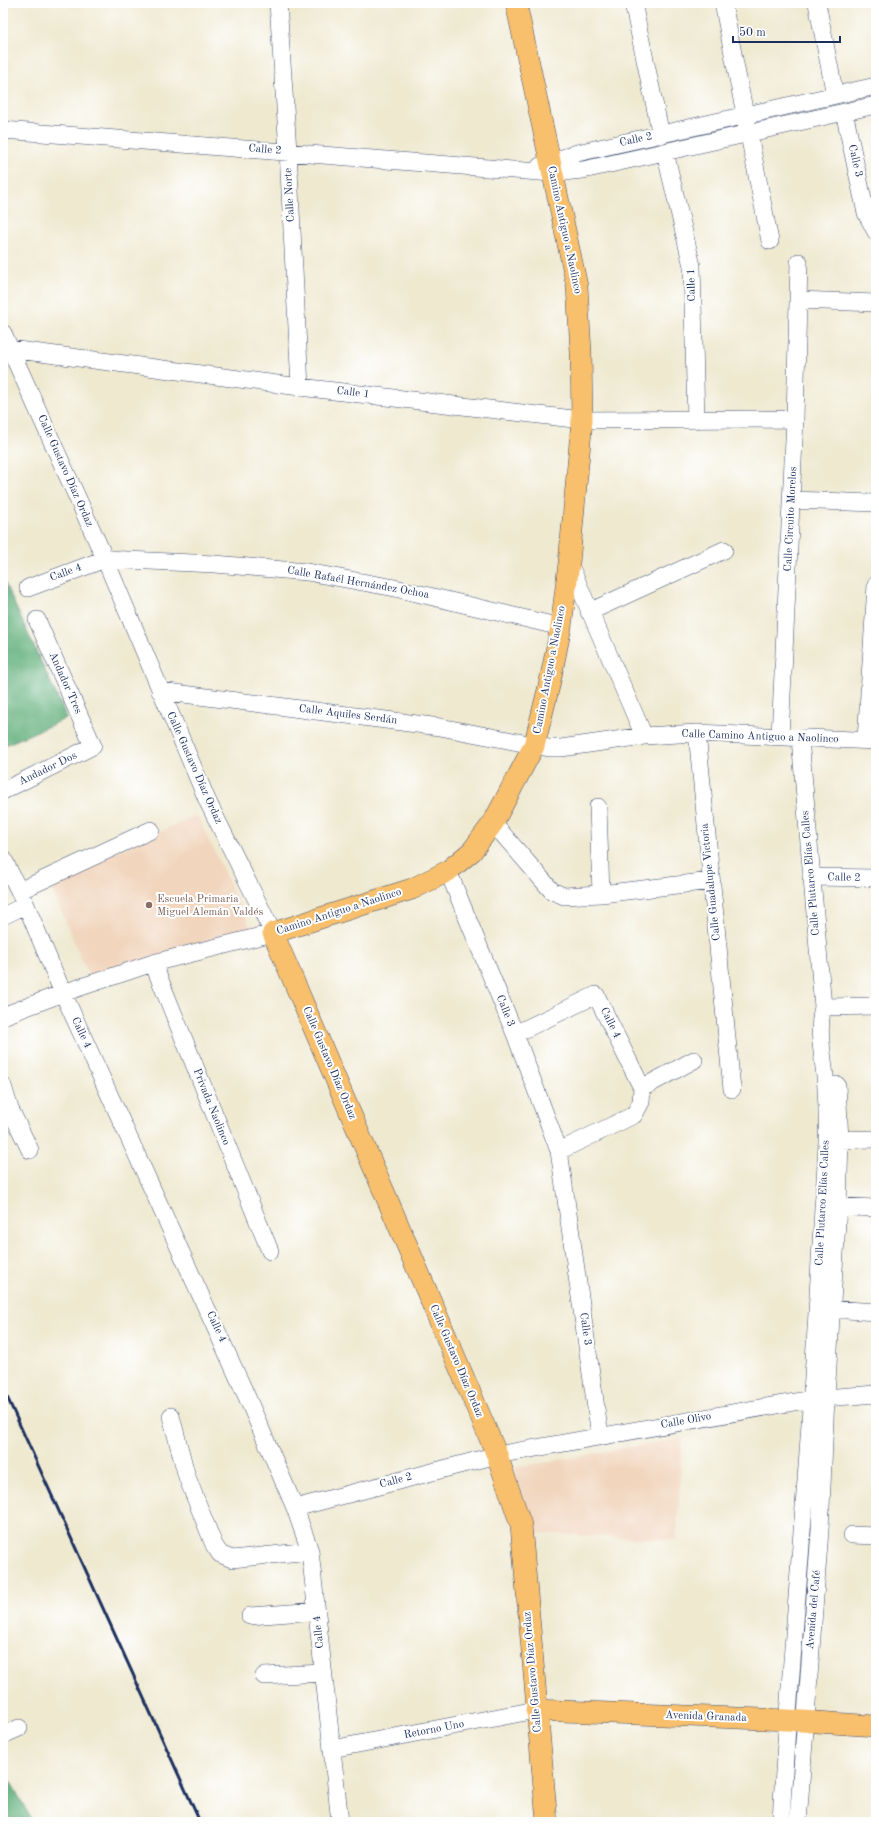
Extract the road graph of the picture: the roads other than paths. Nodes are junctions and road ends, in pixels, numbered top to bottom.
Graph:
1 (278, 3) edge
2 (516, 3) edge
3 (633, 3) edge
4 (723, 3) edge
5 (817, 3) edge
6 (876, 86) edge
7 (836, 95) junction
8 (876, 105) edge
9 (844, 112) junction
10 (746, 116) junction
11 (3, 130) edge
12 (748, 134) junction
13 (661, 135) junction
14 (288, 151) junction
15 (665, 152) junction
16 (551, 168) junction
17 (876, 232) edge
18 (770, 241) dead end
19 (799, 262) dead end
20 (799, 300) junction
21 (876, 303) edge
22 (3, 334) edge
23 (10, 349) junction
24 (300, 387) junction
25 (795, 419) junction
26 (582, 420) junction
27 (696, 420) junction
28 (792, 500) junction
29 (876, 503) edge
30 (724, 550) dead end
31 (105, 559) junction
32 (569, 563) junction
33 (876, 586) edge
34 (28, 588) dead end
35 (589, 612) junction
36 (37, 620) dead end
37 (561, 627) junction
38 (874, 662) edge
39 (160, 691) junction
40 (697, 733) junction
41 (644, 736) junction
42 (780, 737) junction
43 (800, 738) junction
44 (871, 740) edge
45 (94, 746) joint
46 (534, 746) junction
47 (3, 791) edge
48 (598, 808) dead end
49 (493, 823) junction
50 (151, 830) dead end
51 (3, 858) edge
52 (448, 871) junction
53 (811, 877) junction
54 (876, 878) edge
55 (711, 881) junction
56 (601, 894) junction
57 (23, 898) junction
58 (3, 916) edge
59 (273, 933) junction
60 (153, 963) junction
61 (63, 993) junction
62 (876, 1006) edge
63 (823, 1007) junction
64 (3, 1016) edge
65 (515, 1034) junction
66 (694, 1060) dead end
67 (3, 1086) edge
68 (642, 1088) junction
69 (732, 1089) dead end
70 (876, 1139) edge
71 (833, 1140) junction
72 (30, 1150) dead end
73 (559, 1151) junction
74 (831, 1206) junction
75 (876, 1208) edge
76 (270, 1251) dead end
77 (832, 1309) junction
78 (876, 1312) edge
79 (876, 1394) edge
80 (818, 1398) junction
81 (170, 1416) dead end
82 (600, 1436) junction
83 (496, 1455) junction
84 (295, 1508) junction
85 (802, 1530) junction
86 (820, 1530) junction
87 (852, 1535) dead end
88 (876, 1536) edge
89 (310, 1551) junction
90 (317, 1611) junction
91 (250, 1616) dead end
92 (323, 1673) junction
93 (264, 1676) dead end
94 (536, 1710) junction
95 (795, 1721) junction
96 (876, 1726) edge
97 (19, 1728) dead end
98 (3, 1735) edge
99 (332, 1750) junction
100 (340, 1822) edge
101 (547, 1822) edge
102 (781, 1822) edge
103 (798, 1822) edge

1 - 14 street, Calle Norte
2 - 16 main road, Camino Antiguo a Naolinco
3 - 13 street
4 - 10 street
5 - 7 street
6 - 7 street, Calle 2
7 - 10 street, Calle 2
8 - 9 street, Calle 2
9 - 12 street, Calle 2
9 - 17 street, Calle 3
10 - 12 street
10 - 13 street, Calle 2
11 - 14 street, Calle 2
12 - 15 street, Calle 2
12 - 18 street
13 - 16 street, Calle 2
14 - 16 street, Calle 2
14 - 24 street, Calle Norte
15 - 16 street, Calle 2
15 - 27 street, Calle 1
16 - 26 main road, Camino Antiguo a Naolinco
19 - 20 street, Calle Circuito Morelos
20 - 21 street
20 - 25 street, Calle Circuito Morelos
22 - 23 street, Calle Gustavo Díaz Ordaz
23 - 24 street, Calle 1
23 - 31 street, Calle Gustavo Díaz Ordaz
24 - 26 street, Calle 1
25 - 27 street, Calle 1
25 - 28 street, Calle Circuito Morelos
26 - 27 street, Calle 1
26 - 32 main road, Camino Antiguo a Naolinco
28 - 29 street
28 - 42 street, Calle Circuito Morelos
30 - 35 street
31 - 34 street, Calle 4
31 - 37 street, Calle Rafaél Hernández Ochoa
31 - 39 street, Calle Gustavo Díaz Ordaz
32 - 35 street
32 - 37 main road, Camino Antiguo a Naolinco
33 - 38 street
35 - 41 street
36 - 45 street, Andador Tres
37 - 46 main road, Camino Antiguo a Naolinco
38 - 44 street
39 - 46 street, Calle Aquiles Serdán
39 - 59 street, Calle Gustavo Díaz Ordaz
40 - 41 street, Calle Camino Antiguo a Naolinco
40 - 42 street, Calle Camino Antiguo a Naolinco
40 - 55 street, Calle Guadalupe Victoria
41 - 46 street, Calle Camino Antiguo a Naolinco
42 - 43 street, Calle Camino Antiguo a Naolinco
43 - 44 street, Calle Camino Antiguo a Naolinco
43 - 53 street, Calle Plutarco Elías Calles
45 - 47 street, Andador Dos
46 - 49 main road, Camino Antiguo a Naolinco
48 - 56 street
49 - 52 main road, Camino Antiguo a Naolinco
49 - 56 street
50 - 57 street
51 - 57 street, Calle 4
52 - 59 main road, Camino Antiguo a Naolinco
52 - 65 street, Calle 3
53 - 54 street, Calle 2
53 - 63 street, Calle Plutarco Elías Calles
55 - 56 street
55 - 69 street, Calle Guadalupe Victoria
57 - 58 street
57 - 61 street, Calle 4
59 - 60 street, Camino Antiguo a Naolinco
59 - 83 main road, Calle Gustavo Díaz Ordaz
60 - 61 street, Camino Antiguo a Naolinco
60 - 76 street, Privada Naolinco
61 - 64 street, Camino Antiguo a Naolinco
61 - 84 street, Calle 4
62 - 63 street
63 - 71 street, Calle Plutarco Elías Calles
65 - 68 street, Calle 4
65 - 73 street, Calle 3
66 - 68 street
67 - 72 street
68 - 73 street
70 - 71 street
71 - 74 street, Calle Plutarco Elías Calles
73 - 82 street, Calle 3
74 - 75 street
74 - 77 street, Calle Plutarco Elías Calles
74 - 80 street, Calle Plutarco Elías Calles
77 - 78 street
77 - 80 street, Calle Plutarco Elías Calles
79 - 80 street, Calle Olivo
80 - 82 street, Calle Olivo
80 - 85 street, Avenida del Café
80 - 86 street, Avenida del Café
81 - 89 street
82 - 83 street, Calle Olivo
83 - 84 street, Calle 2
83 - 94 main road, Calle Gustavo Díaz Ordaz
84 - 89 street, Calle 4
85 - 86 street
85 - 95 street, Avenida del Café
86 - 95 street, Avenida del Café
87 - 88 street
89 - 90 street, Calle 4
90 - 91 street
90 - 92 street, Calle 4
92 - 93 street
92 - 99 street, Calle 4
94 - 95 main road, Avenida Granada
94 - 99 street, Retorno Uno
94 - 101 main road, Calle Gustavo Díaz Ordaz
95 - 96 main road, Avenida Granada
95 - 102 street, Avenida del Café
95 - 103 street, Avenida del Café
97 - 98 street
99 - 100 street, Calle 4

